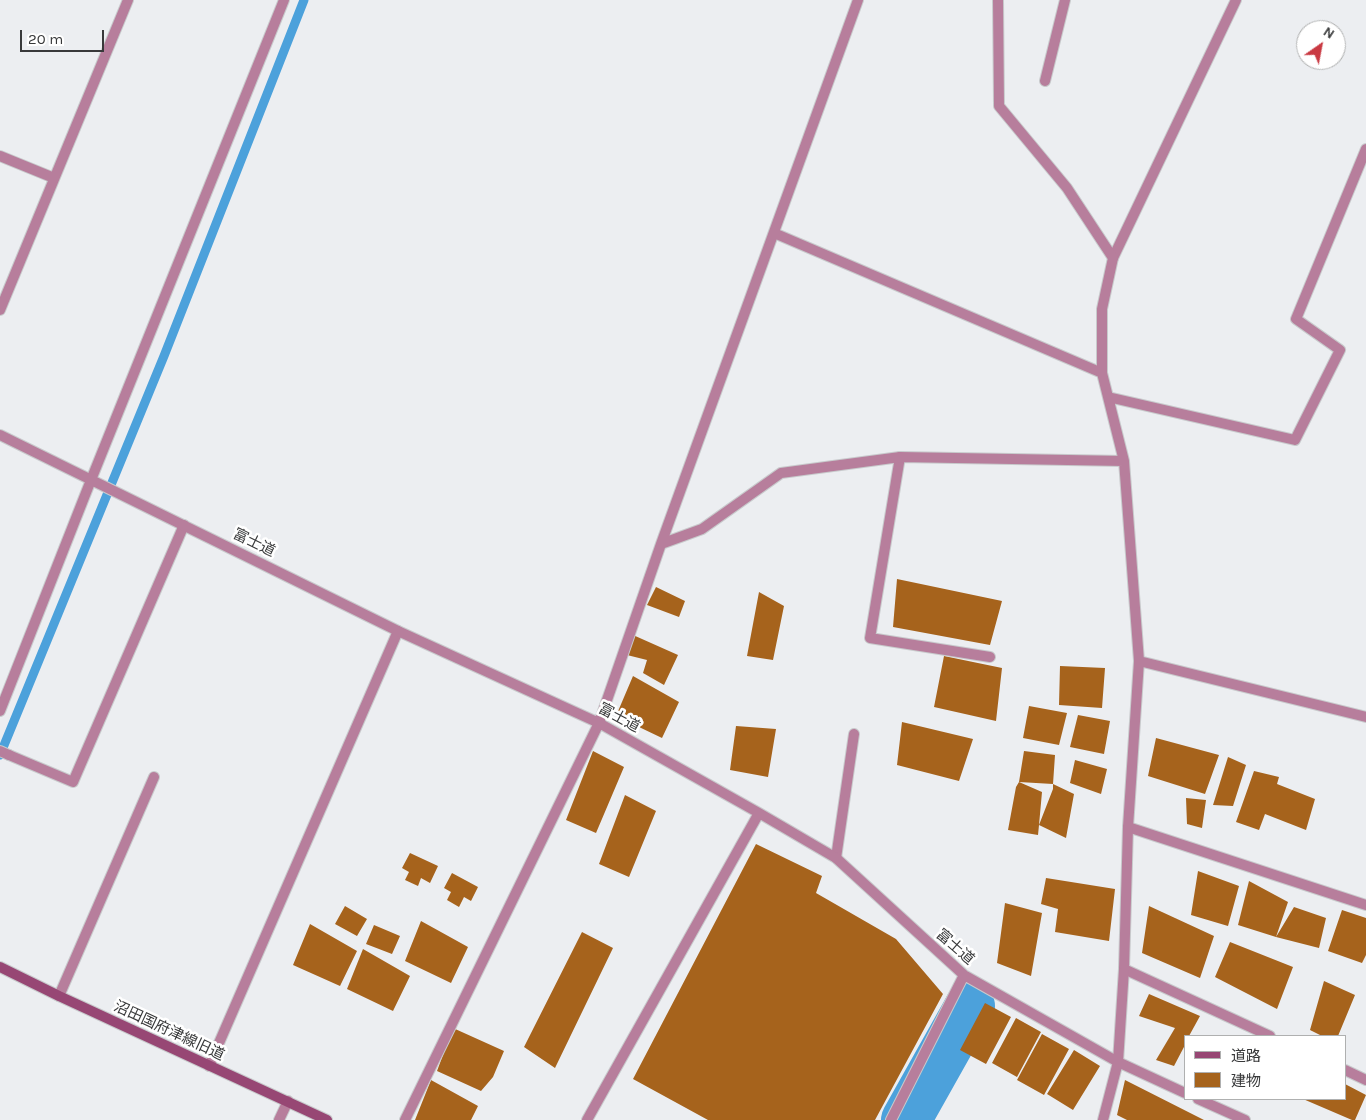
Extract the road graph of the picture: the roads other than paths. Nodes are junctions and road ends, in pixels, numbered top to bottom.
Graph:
1 (128, 0) edge
2 (284, 0) edge
3 (858, 0) edge
4 (998, 0) edge
5 (1065, 0) edge
6 (1236, 0) edge
7 (1045, 81) dead end
8 (1366, 149) edge
9 (0, 156) edge
10 (54, 178) junction
11 (774, 233) junction
12 (1114, 258) junction
13 (0, 310) edge
14 (1102, 374) junction
15 (1108, 397) junction
16 (0, 435) edge
17 (900, 456) junction
18 (1124, 462) junction
19 (95, 482) junction
20 (184, 525) junction
21 (662, 544) junction
22 (398, 631) junction
23 (990, 657) dead end
24 (1139, 661) junction
25 (0, 711) edge
26 (1366, 717) edge
27 (599, 723) junction
28 (854, 734) dead end
29 (4, 753) edge
30 (154, 777) dead end
31 (759, 813) junction
32 (1128, 828) junction
33 (836, 858) junction
34 (1366, 905) edge
35 (0, 967) edge
36 (1124, 969) junction
37 (964, 975) junction
38 (59, 996) junction
39 (1268, 1035) edge
40 (1118, 1062) junction
41 (209, 1066) junction
42 (1346, 1070) edge
43 (1366, 1080) edge
44 (1184, 1093) edge
45 (1200, 1100) edge
46 (288, 1101) junction
47 (279, 1120) edge
48 (327, 1120) edge
49 (405, 1120) edge
50 (588, 1120) edge
51 (891, 1120) edge
52 (1103, 1120) edge
53 (1245, 1120) edge

1 - 10 street
2 - 19 street
3 - 11 street
4 - 12 street
5 - 7 street
6 - 12 street
8 - 15 street
9 - 10 street
10 - 13 street
11 - 14 street
11 - 21 street
12 - 14 street
14 - 15 street
15 - 18 street
16 - 19 street, 富士道
17 - 18 street
17 - 21 street
17 - 23 street
18 - 24 street
19 - 20 street, 富士道
19 - 25 street
20 - 22 street, 富士道
20 - 29 street
21 - 27 street
22 - 27 street, 富士道
22 - 41 street
24 - 26 street
24 - 32 street
27 - 31 street, 富士道
27 - 49 street
28 - 33 street
30 - 38 street
31 - 33 street, 富士道
31 - 50 street
32 - 34 street
32 - 36 street
33 - 37 street, 富士道
35 - 38 street, 沼田国府津線旧道
36 - 39 street
36 - 40 street
37 - 40 street, 富士道
37 - 51 street
38 - 41 street, 沼田国府津線旧道
40 - 44 street, 富士道
40 - 52 street
41 - 46 street, 沼田国府津線旧道
42 - 43 street
45 - 53 street
46 - 47 street
46 - 48 street, 沼田国府津線旧道

